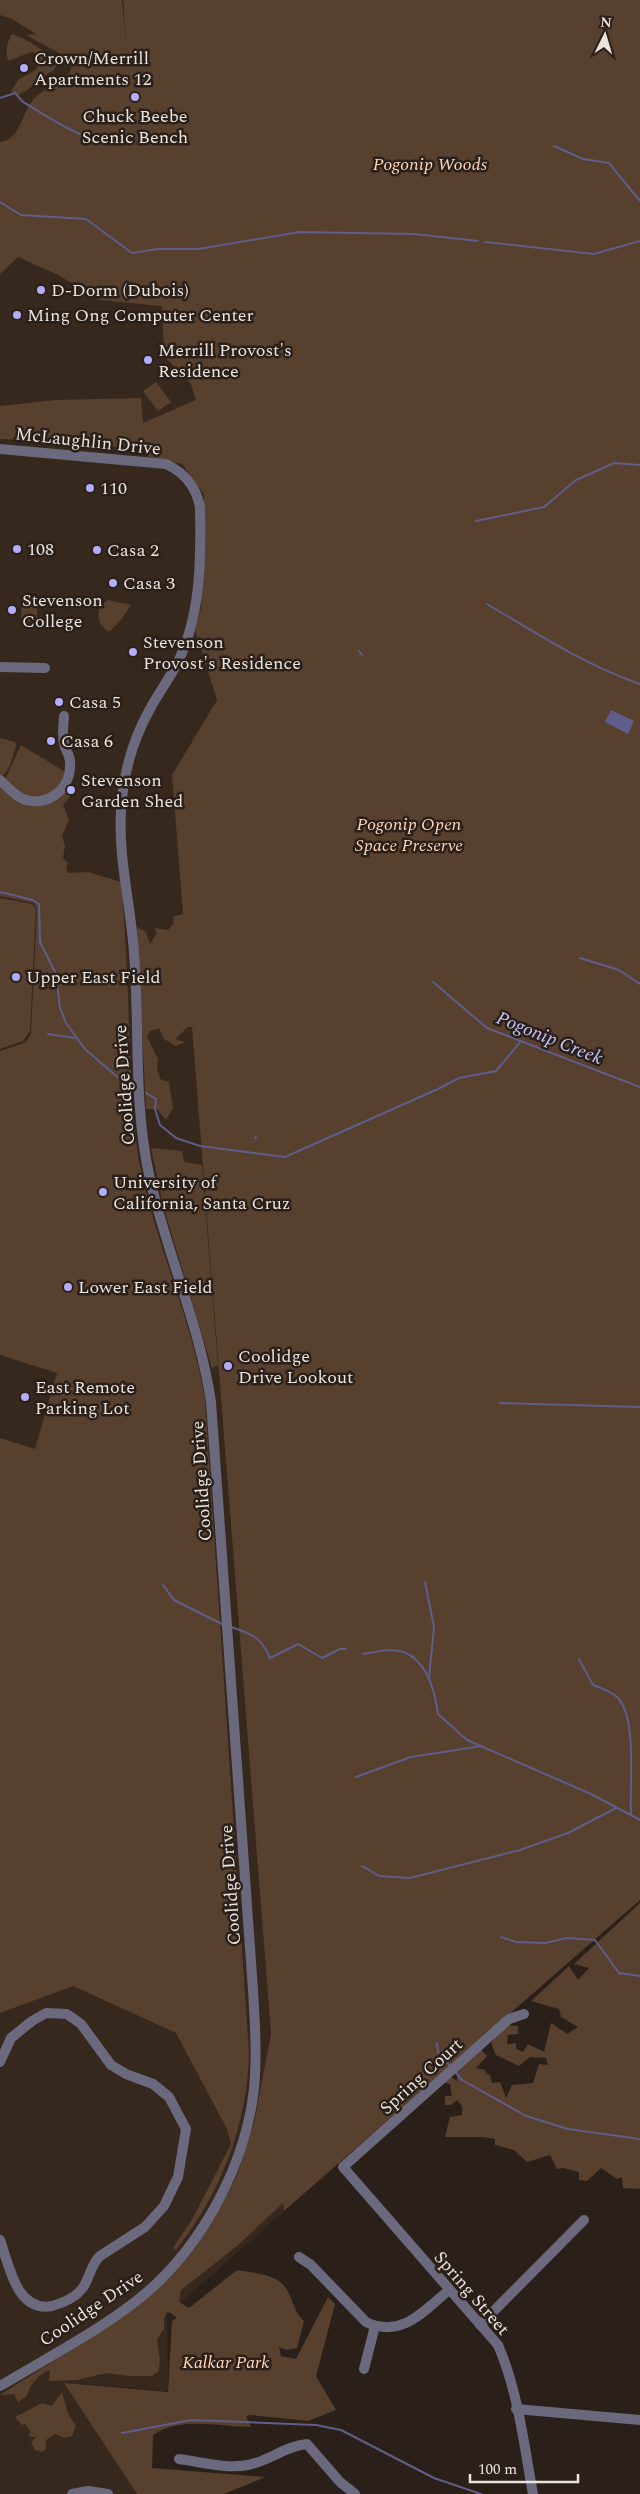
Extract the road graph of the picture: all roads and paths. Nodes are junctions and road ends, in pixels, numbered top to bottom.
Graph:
1 (0, 449) edge
2 (194, 488) joint
3 (0, 667) edge
4 (45, 668) dead end
5 (64, 716) dead end
6 (0, 780) edge
7 (524, 2014) dead end
8 (0, 2062) edge
9 (343, 2167) joint
10 (584, 2220) dead end
11 (0, 2240) edge
12 (299, 2257) dead end
13 (449, 2290) junction
14 (480, 2325) junction
15 (375, 2326) junction
16 (364, 2369) dead end
17 (0, 2386) edge
18 (516, 2409) junction
19 (640, 2420) edge
20 (179, 2458) dead end
21 (72, 2494) edge
22 (108, 2494) edge
23 (355, 2494) edge
24 (534, 2494) edge

1 - 2 street, McLaughlin Drive
2 - 17 street, Coolidge Drive
3 - 4 street
5 - 6 street
7 - 9 street, Spring Court
8 - 11 street
9 - 13 street, Spring Street
10 - 14 street
12 - 15 street
13 - 14 street, Spring Street
13 - 15 street
14 - 18 street, Spring Street
15 - 16 street
18 - 19 street
18 - 24 street, Spring Street
20 - 23 street
21 - 22 street

